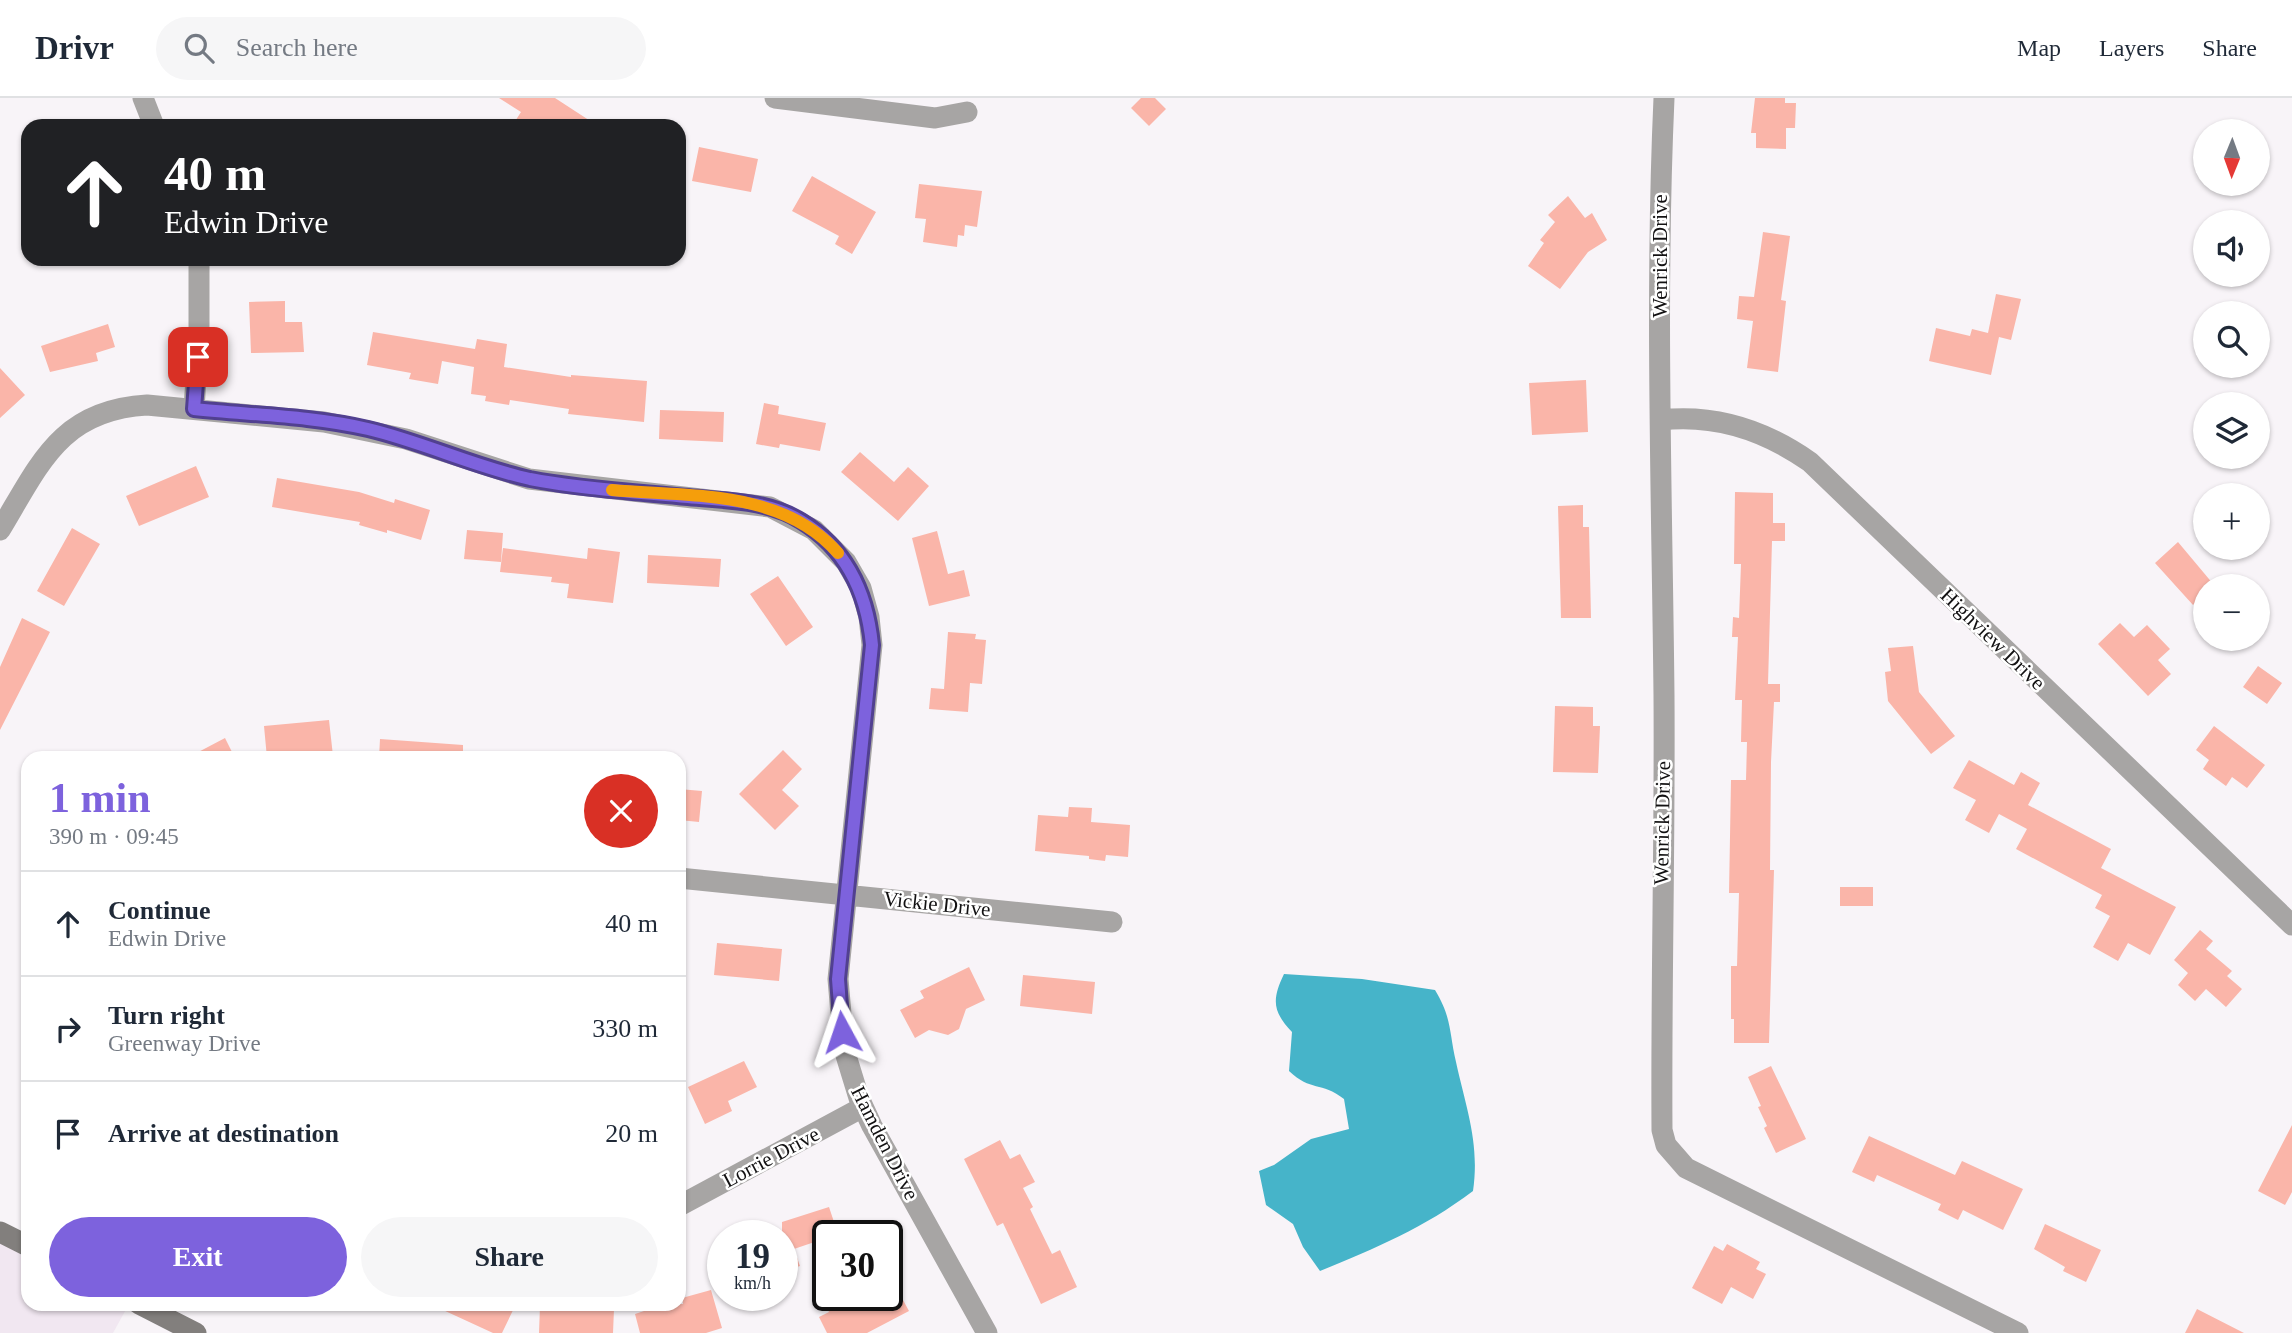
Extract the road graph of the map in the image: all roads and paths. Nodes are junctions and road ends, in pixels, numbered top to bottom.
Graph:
1 (143, 98) edge
2 (775, 98) edge
3 (1664, 98) edge
4 (967, 112) dead end
5 (151, 119) edge
6 (198, 266) edge
7 (194, 409) junction
8 (1661, 420) junction
9 (0, 530) edge
10 (686, 879) edge
11 (846, 895) junction
12 (1112, 922) dead end
13 (2292, 925) edge
14 (863, 1107) junction
15 (686, 1202) edge
16 (0, 1232) edge
17 (21, 1242) edge
18 (153, 1311) edge
19 (196, 1333) edge
20 (987, 1333) edge
21 (2018, 1333) edge

1 - 5 street
2 - 4 street
3 - 8 street, Wenrick Drive
6 - 7 street
7 - 9 street, Hamden Drive
7 - 11 street, Hamden Drive
8 - 13 street, Highview Drive
8 - 21 street, Wenrick Drive
10 - 11 street, Vickie Drive
11 - 12 street, Vickie Drive
11 - 14 street, Hamden Drive
14 - 15 street, Lorrie Drive
14 - 20 street, Hamden Drive
16 - 17 main road
18 - 19 main road

